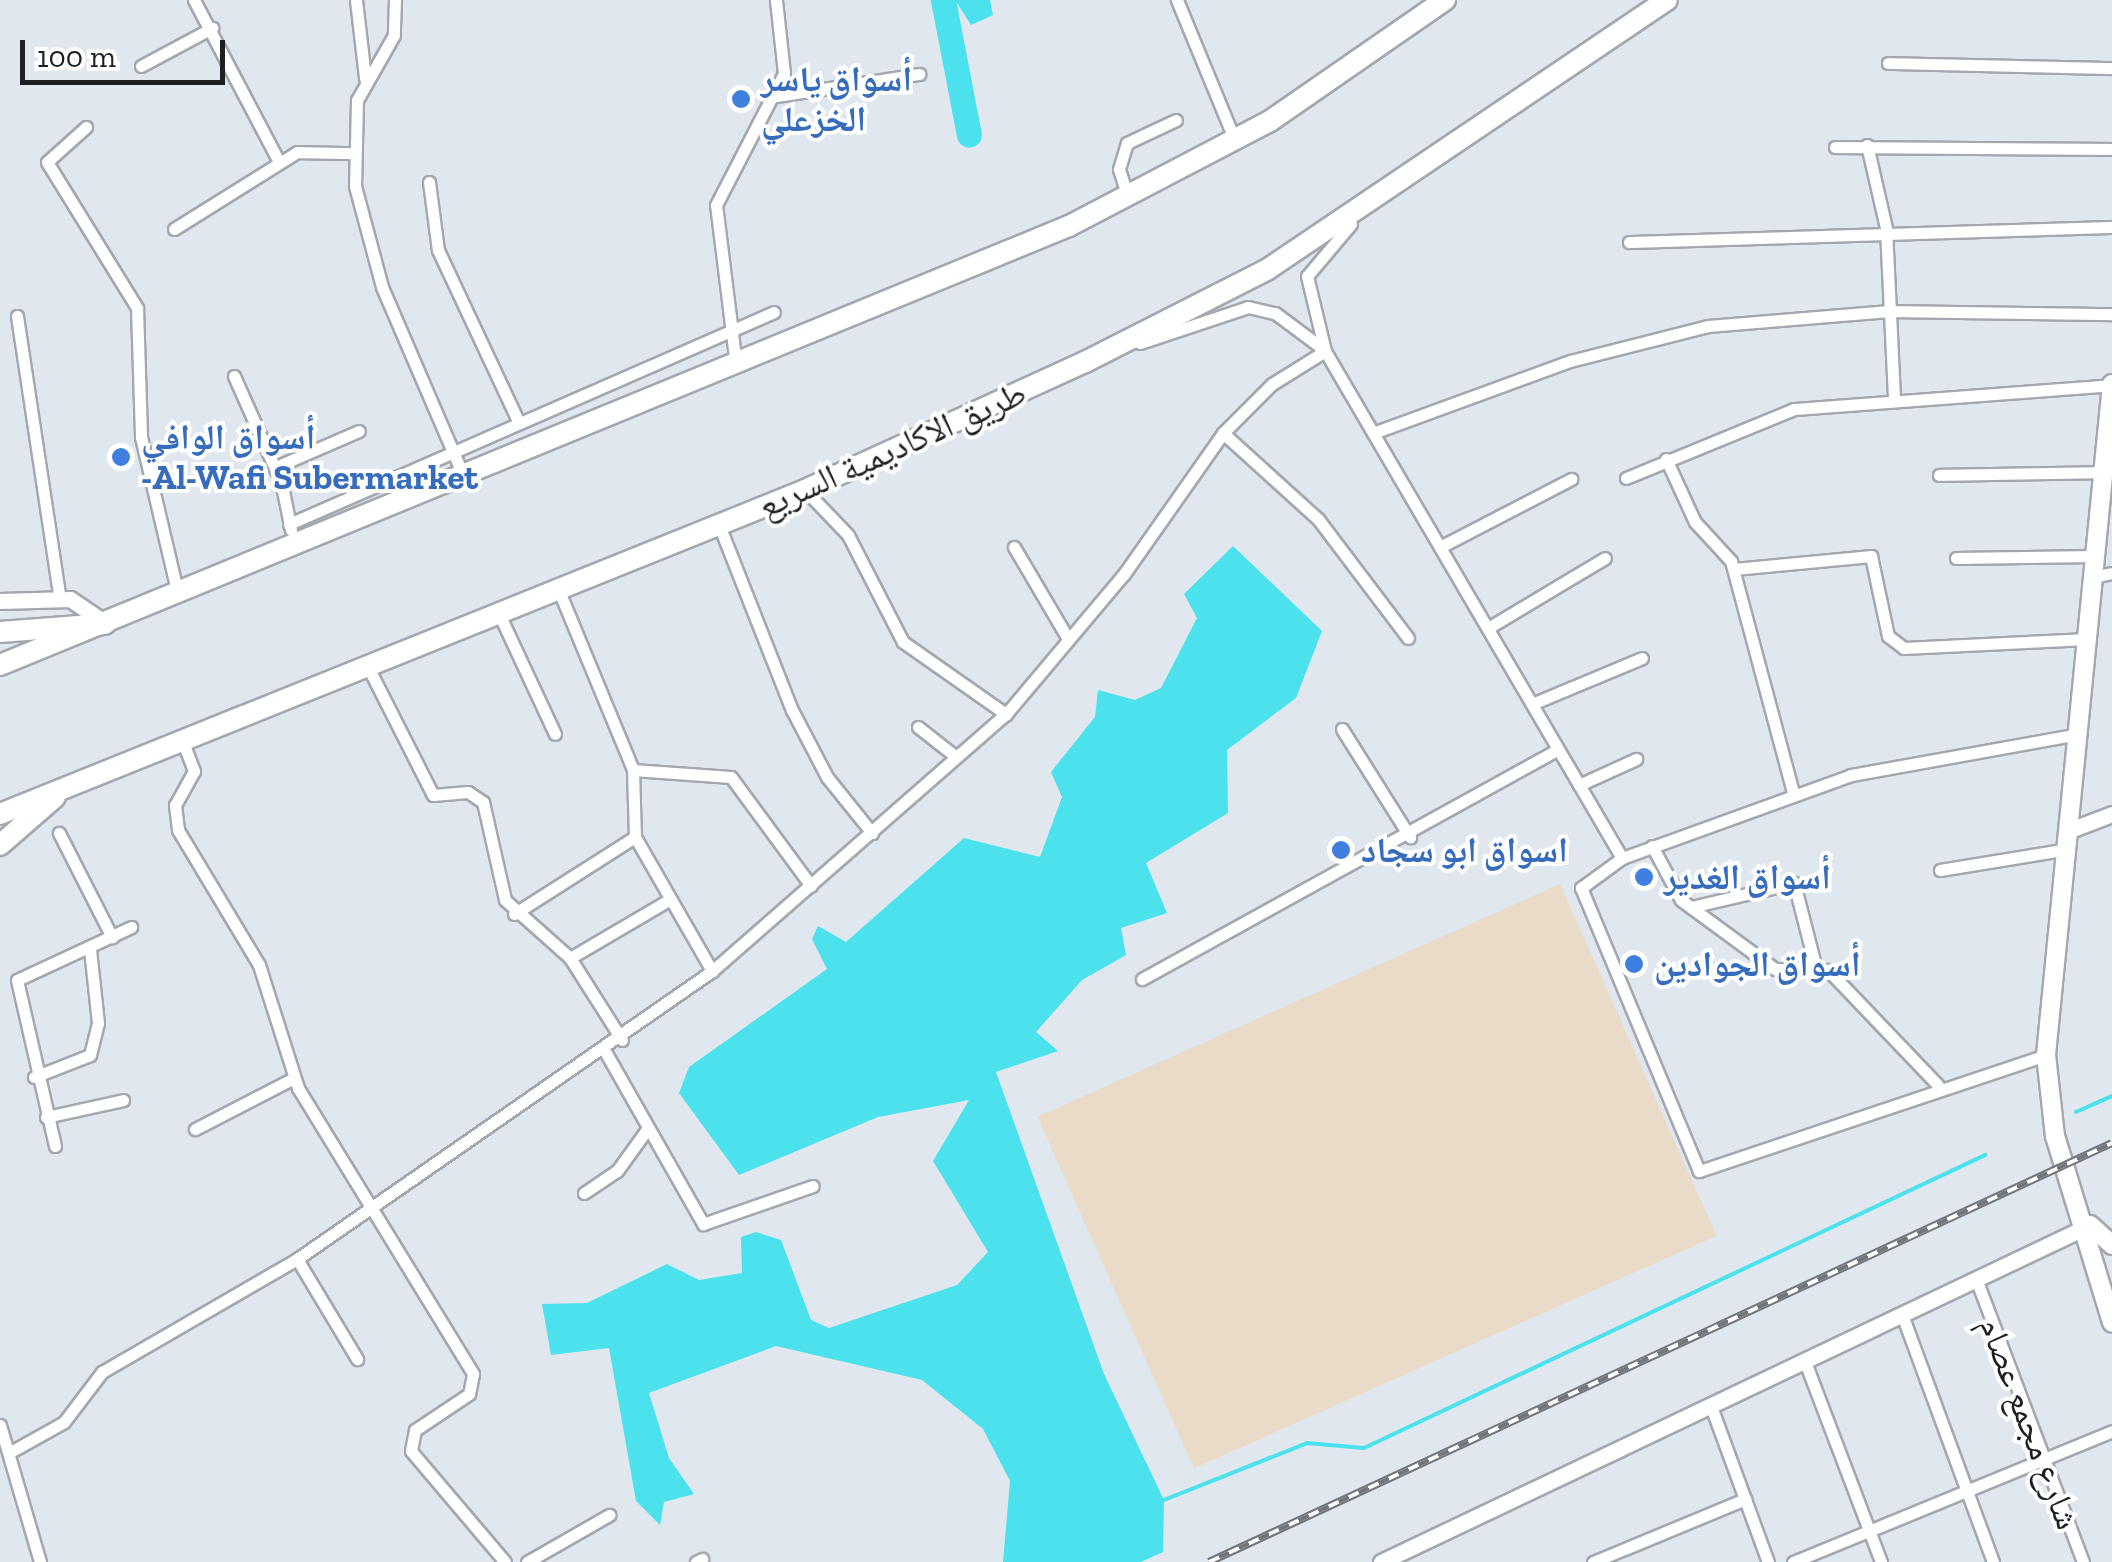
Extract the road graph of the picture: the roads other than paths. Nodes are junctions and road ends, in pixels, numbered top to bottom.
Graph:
1 (194, 0) edge
2 (356, 0) edge
3 (395, 0) edge
4 (776, 0) edge
5 (1177, 0) edge
6 (1445, 0) edge
7 (1667, 0) edge
8 (212, 28) junction
9 (1888, 63) dead end
10 (141, 66) dead end
11 (2112, 68) edge
12 (919, 74) dead end
13 (365, 78) junction
14 (777, 96) junction
15 (1176, 120) dead end
16 (86, 127) dead end
17 (1235, 141) junction
18 (1867, 145) junction
19 (1835, 146) dead end
20 (2112, 149) edge
21 (351, 153) junction
22 (280, 162) junction
23 (429, 182) dead end
24 (1385, 195) junction
25 (1128, 197) junction
26 (1886, 228) junction
27 (2112, 228) edge
28 (174, 230) dead end
29 (1630, 242) dead end
30 (1892, 311) junction
31 (774, 312) dead end
32 (2112, 314) edge
33 (17, 316) dead end
34 (731, 330) junction
35 (1326, 351) junction
36 (736, 357) junction
37 (1085, 362) junction
38 (234, 376) dead end
39 (2112, 384) edge
40 (1894, 397) junction
41 (2110, 414) edge
42 (516, 419) junction
43 (359, 431) dead end
44 (1222, 433) junction
45 (1373, 433) junction
46 (451, 449) junction
47 (1666, 459) junction
48 (276, 471) junction
49 (2104, 472) junction
50 (462, 473) junction
51 (1939, 475) dead end
52 (1626, 478) dead end
53 (1572, 480) dead end
54 (806, 490) junction
55 (289, 524) junction
56 (719, 525) junction
57 (1014, 547) dead end
58 (1440, 547) junction
59 (296, 549) junction
60 (2094, 556) junction
61 (1605, 558) dead end
62 (1956, 558) dead end
63 (1734, 569) junction
64 (2112, 573) edge
65 (2092, 577) junction
66 (559, 592) junction
67 (178, 595) junction
68 (60, 599) junction
69 (0, 601) edge
70 (500, 616) junction
71 (107, 624) junction
72 (1488, 628) junction
73 (0, 632) edge
74 (1068, 637) junction
75 (1408, 638) dead end
76 (2087, 639) junction
77 (1642, 658) dead end
78 (0, 665) edge
79 (369, 669) junction
80 (1532, 704) junction
81 (1006, 714) junction
82 (918, 727) dead end
83 (1342, 729) dead end
84 (556, 734) dead end
85 (2078, 734) junction
86 (184, 745) junction
87 (1558, 749) junction
88 (955, 756) junction
89 (1636, 759) dead end
90 (633, 770) junction
91 (1579, 785) junction
92 (62, 790) junction
93 (1794, 794) junction
94 (0, 814) edge
95 (2112, 814) edge
96 (2070, 830) junction
97 (59, 833) dead end
98 (872, 834) junction
99 (636, 837) junction
100 (1410, 837) junction
101 (0, 845) edge
102 (1652, 846) junction
103 (2068, 849) junction
104 (1622, 858) junction
105 (1940, 870) dead end
106 (811, 886) junction
107 (668, 901) junction
108 (1691, 907) junction
109 (514, 914) junction
110 (132, 926) dead end
111 (112, 937) junction
112 (90, 949) junction
113 (570, 958) junction
114 (1815, 965) junction
115 (712, 971) junction
116 (1142, 978) dead end
117 (622, 1040) junction
118 (606, 1052) junction
119 (2046, 1056) junction
120 (34, 1077) junction
121 (294, 1078) junction
122 (1938, 1086) junction
123 (123, 1100) dead end
124 (46, 1117) junction
125 (648, 1128) junction
126 (195, 1129) dead end
127 (55, 1146) dead end
128 (813, 1186) dead end
129 (584, 1193) dead end
130 (371, 1206) junction
131 (2090, 1225) junction
132 (2112, 1245) edge
133 (297, 1259) junction
134 (1978, 1284) junction
135 (1904, 1320) junction
136 (2112, 1323) edge
137 (357, 1359) dead end
138 (1807, 1366) junction
139 (1712, 1408) junction
140 (0, 1425) edge
141 (2112, 1432) edge
142 (14, 1450) junction
143 (2044, 1459) junction
144 (1966, 1491) junction
145 (1745, 1499) junction
146 (609, 1514) dead end
147 (1869, 1531) junction
148 (40, 1562) edge
149 (504, 1562) edge
150 (527, 1562) edge
151 (1381, 1562) edge
152 (1592, 1562) edge
153 (1768, 1562) edge
154 (1793, 1562) edge
155 (1881, 1562) edge
156 (1993, 1562) edge
157 (2083, 1562) edge

1 - 8 street
2 - 13 street
3 - 13 street
4 - 14 street
5 - 17 street
6 - 17 highway
7 - 24 highway, طريق الاكاديمية السريع
8 - 10 street
8 - 22 street
9 - 11 street
12 - 14 street
13 - 21 street
14 - 34 street
15 - 25 street
16 - 67 street
17 - 25 highway
18 - 19 street
18 - 20 street
18 - 26 street
21 - 22 street
21 - 46 street
22 - 28 street
23 - 42 street
24 - 35 street
24 - 37 highway, طريق الاكاديمية السريع
25 - 36 highway
26 - 27 street
26 - 29 street
26 - 30 street
30 - 32 street
30 - 40 street
30 - 45 street
31 - 34 street
33 - 68 street
34 - 36 street
34 - 42 street
35 - 37 street
35 - 44 street
35 - 45 street
36 - 50 highway
37 - 54 highway, طريق الاكاديمية السريع
38 - 48 street
39 - 40 street
39 - 41 main road
40 - 47 street
41 - 49 main road
42 - 46 street
43 - 48 street
44 - 74 street
44 - 75 street
45 - 58 street
46 - 50 street
46 - 55 street
47 - 52 street
47 - 63 street
48 - 55 street
49 - 51 street
49 - 60 main road
50 - 59 highway
53 - 58 street
54 - 56 highway, طريق الاكاديمية السريع
54 - 81 street
55 - 59 street
56 - 66 highway, طريق الاكاديمية السريع
56 - 98 street
57 - 74 street
58 - 72 street
59 - 67 highway
60 - 62 street
60 - 65 main road
61 - 72 street
63 - 76 street
63 - 93 street
64 - 65 street
65 - 76 main road
66 - 70 highway, طريق الاكاديمية السريع
66 - 90 street
67 - 71 highway
68 - 69 street
68 - 71 street
70 - 79 highway, طريق الاكاديمية السريع
70 - 84 street
71 - 73 highway
71 - 78 highway
72 - 80 street
74 - 81 street
76 - 85 main road
77 - 80 street
79 - 86 highway, طريق الاكاديمية السريع
79 - 109 street
80 - 87 street
81 - 88 street
82 - 88 street
83 - 100 street
85 - 93 street
85 - 96 main road
86 - 92 highway, طريق الاكاديمية السريع
86 - 121 street
87 - 91 street
87 - 100 street
88 - 98 street
89 - 91 street
90 - 99 street
90 - 106 street
91 - 104 street
92 - 94 highway, طريق الاكاديمية السريع
92 - 101 highway
93 - 102 street
95 - 96 street
96 - 103 main road
97 - 111 street
98 - 106 street
99 - 107 street
99 - 109 street
100 - 116 street
102 - 104 street
102 - 108 street
103 - 105 street
103 - 119 main road
104 - 122 street
106 - 115 street
107 - 113 street
107 - 115 street
108 - 114 street
108 - 114 street
109 - 113 street
110 - 111 street
111 - 112 street
112 - 120 street
112 - 120 street
113 - 117 street
114 - 122 street
115 - 117 street
117 - 118 street
118 - 125 street
118 - 130 street
119 - 122 street
119 - 131 main road
120 - 124 street
121 - 126 street
121 - 130 street
123 - 124 street
124 - 127 street
125 - 128 street
125 - 129 street
130 - 133 street
130 - 149 street
131 - 132 main road
131 - 134 street
131 - 136 main road
133 - 137 street
133 - 142 street
134 - 135 street
134 - 143 street, شارع مجمع عصام
135 - 138 street
135 - 144 street
138 - 139 street
138 - 147 street
139 - 145 street
139 - 151 street
140 - 142 street
141 - 143 street
142 - 148 street
143 - 144 street
143 - 157 street, شارع مجمع عصام
144 - 147 street
144 - 156 street
145 - 152 street
145 - 153 street
146 - 150 street
147 - 154 street
147 - 155 street

